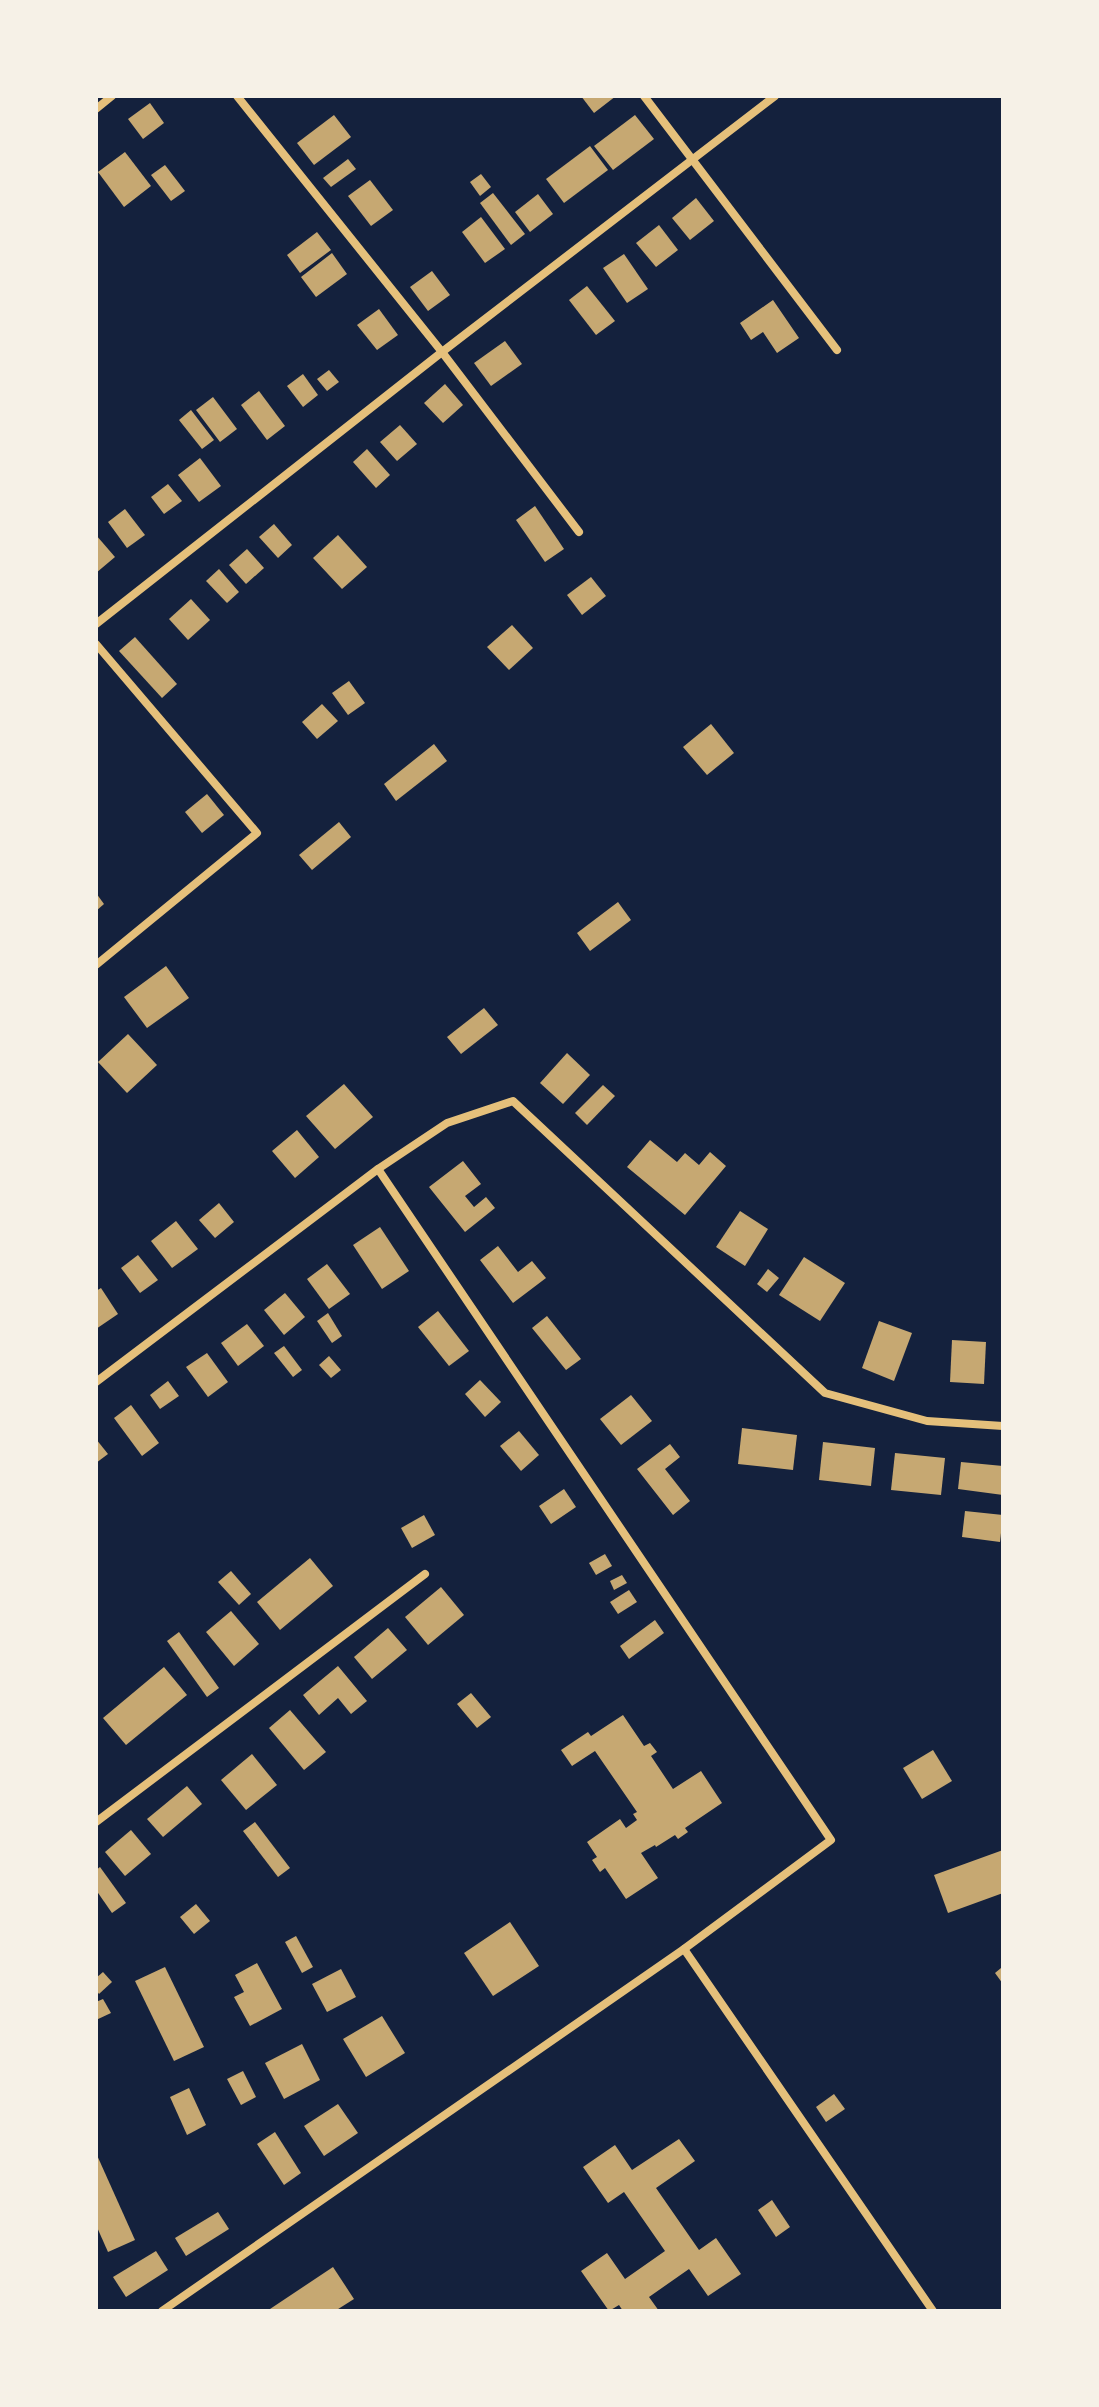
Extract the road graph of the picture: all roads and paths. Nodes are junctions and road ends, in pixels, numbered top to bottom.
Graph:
1 (112, 96) edge
2 (237, 96) edge
3 (644, 96) edge
4 (775, 96) edge
5 (96, 109) edge
6 (693, 161) junction
7 (837, 350) dead end
8 (442, 352) junction
9 (579, 532) dead end
10 (96, 624) edge
11 (96, 644) edge
12 (96, 965) edge
13 (378, 1169) junction
14 (96, 1382) edge
15 (1003, 1426) edge
16 (425, 1574) dead end
17 (96, 1822) edge
18 (684, 1949) junction
19 (162, 2311) edge
20 (933, 2311) edge

1 - 5 street
2 - 8 street
3 - 6 street
4 - 6 street
6 - 7 street
6 - 8 street
8 - 9 street
8 - 10 street
11 - 12 street
13 - 14 street
13 - 15 street
13 - 18 street
16 - 17 street
18 - 19 street
18 - 20 street

